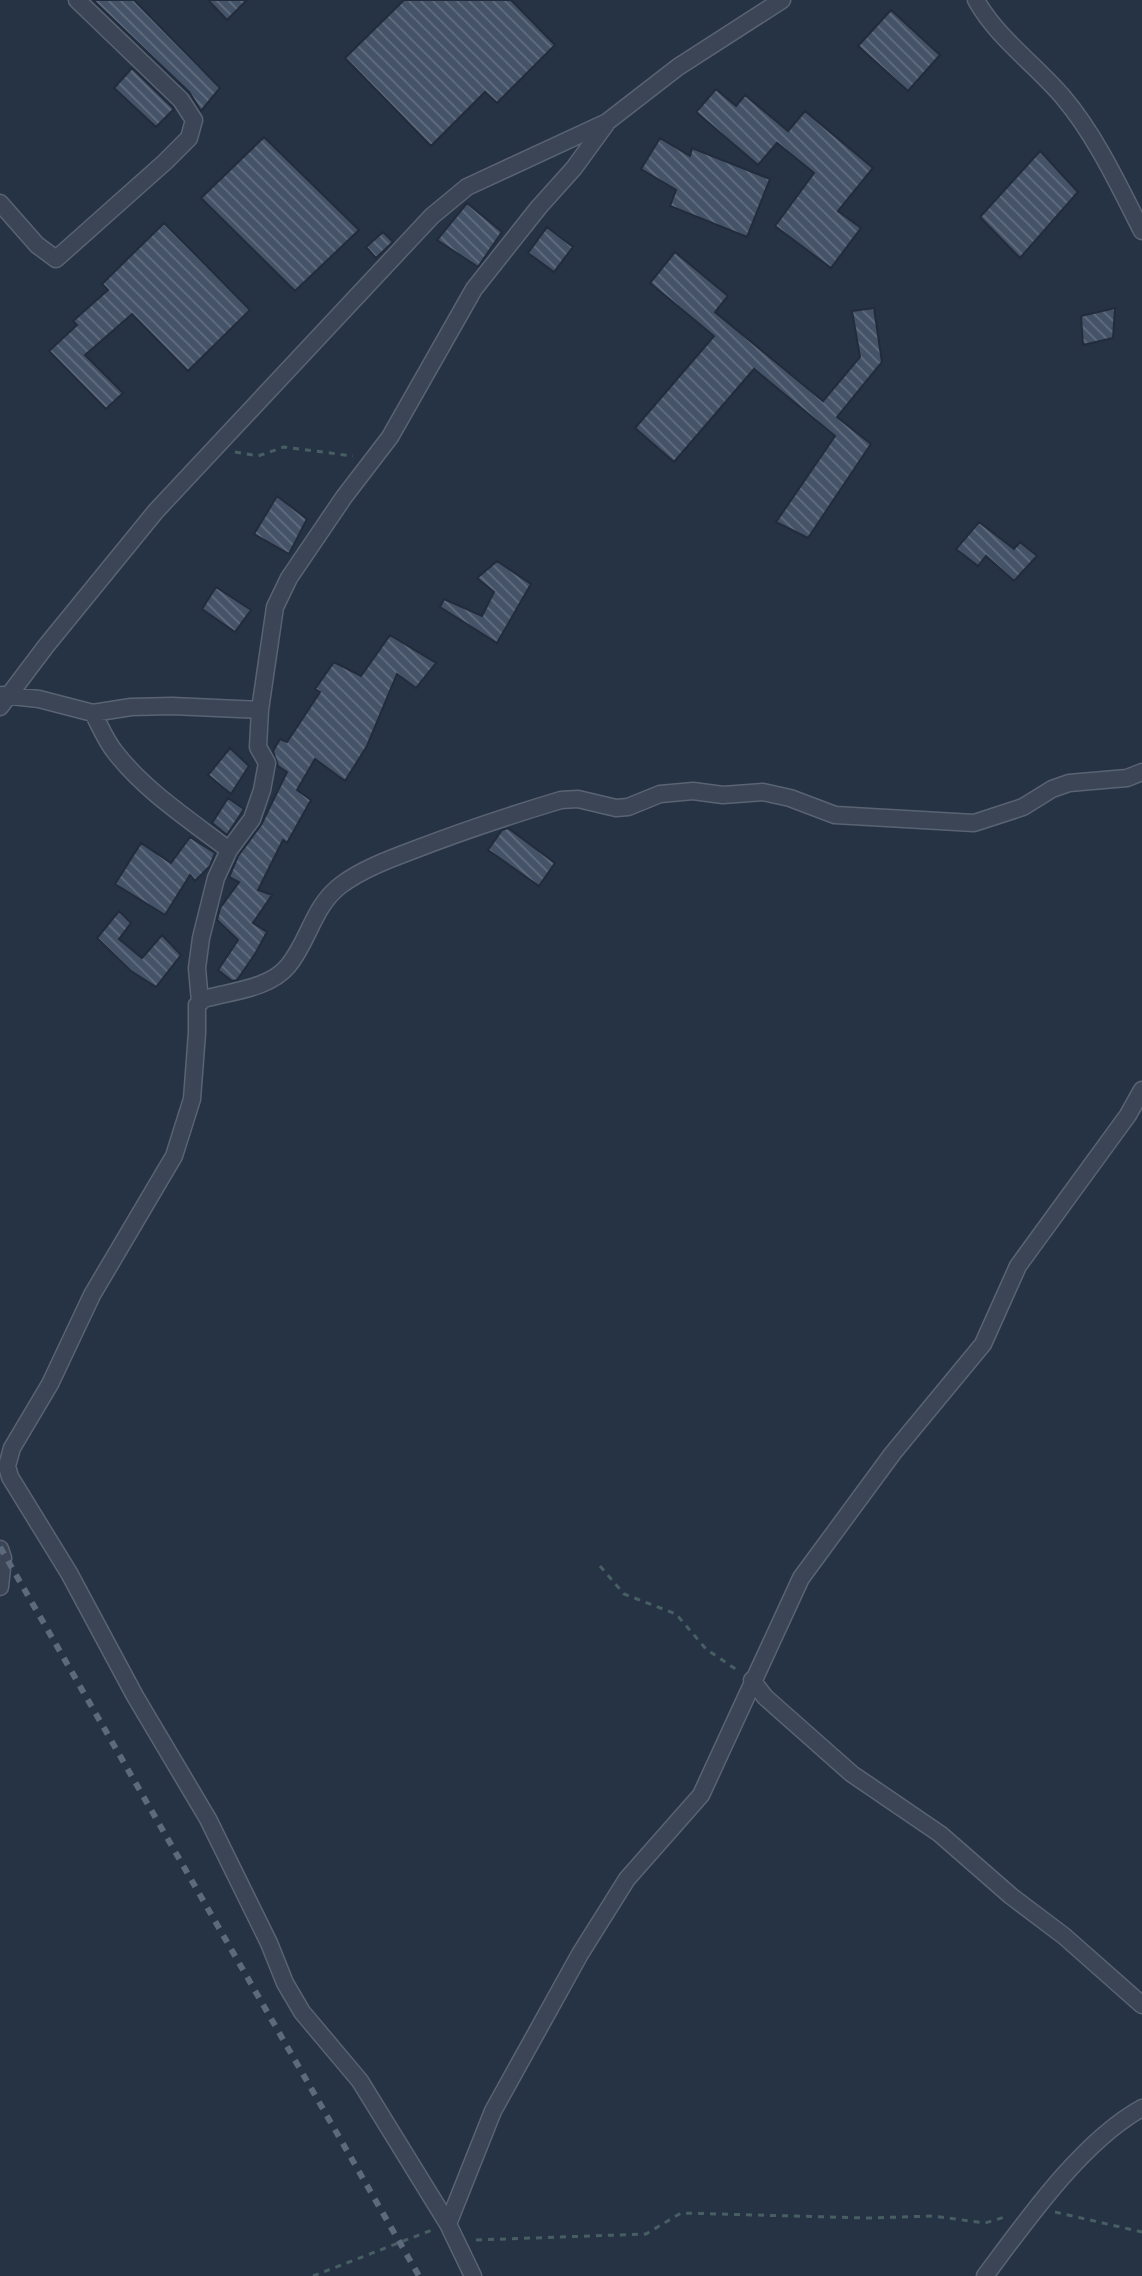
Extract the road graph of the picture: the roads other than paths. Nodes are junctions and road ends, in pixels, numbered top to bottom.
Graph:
1 (77, 0) edge
2 (782, 0) edge
3 (975, 3) edge
4 (607, 122) junction
5 (0, 203) edge
6 (1142, 231) edge
7 (3, 699) edge
8 (260, 710) junction
9 (93, 713) junction
10 (1142, 772) edge
11 (229, 850) junction
12 (200, 1002) junction
13 (1142, 1090) edge
14 (0, 1549) edge
15 (0, 1587) edge
16 (752, 1680) junction
17 (1142, 2005) edge
18 (1142, 2098) edge
19 (1135, 2112) edge
20 (448, 2224) junction
21 (473, 2276) edge
22 (985, 2276) edge

1 - 5 street
2 - 4 street
3 - 6 street
4 - 7 street
4 - 8 street
7 - 9 street
8 - 9 street
8 - 11 street
9 - 11 street
10 - 12 street
11 - 12 street
12 - 20 street
13 - 16 street
14 - 15 street
16 - 17 street
16 - 20 street
18 - 19 street
19 - 22 street
20 - 21 street

